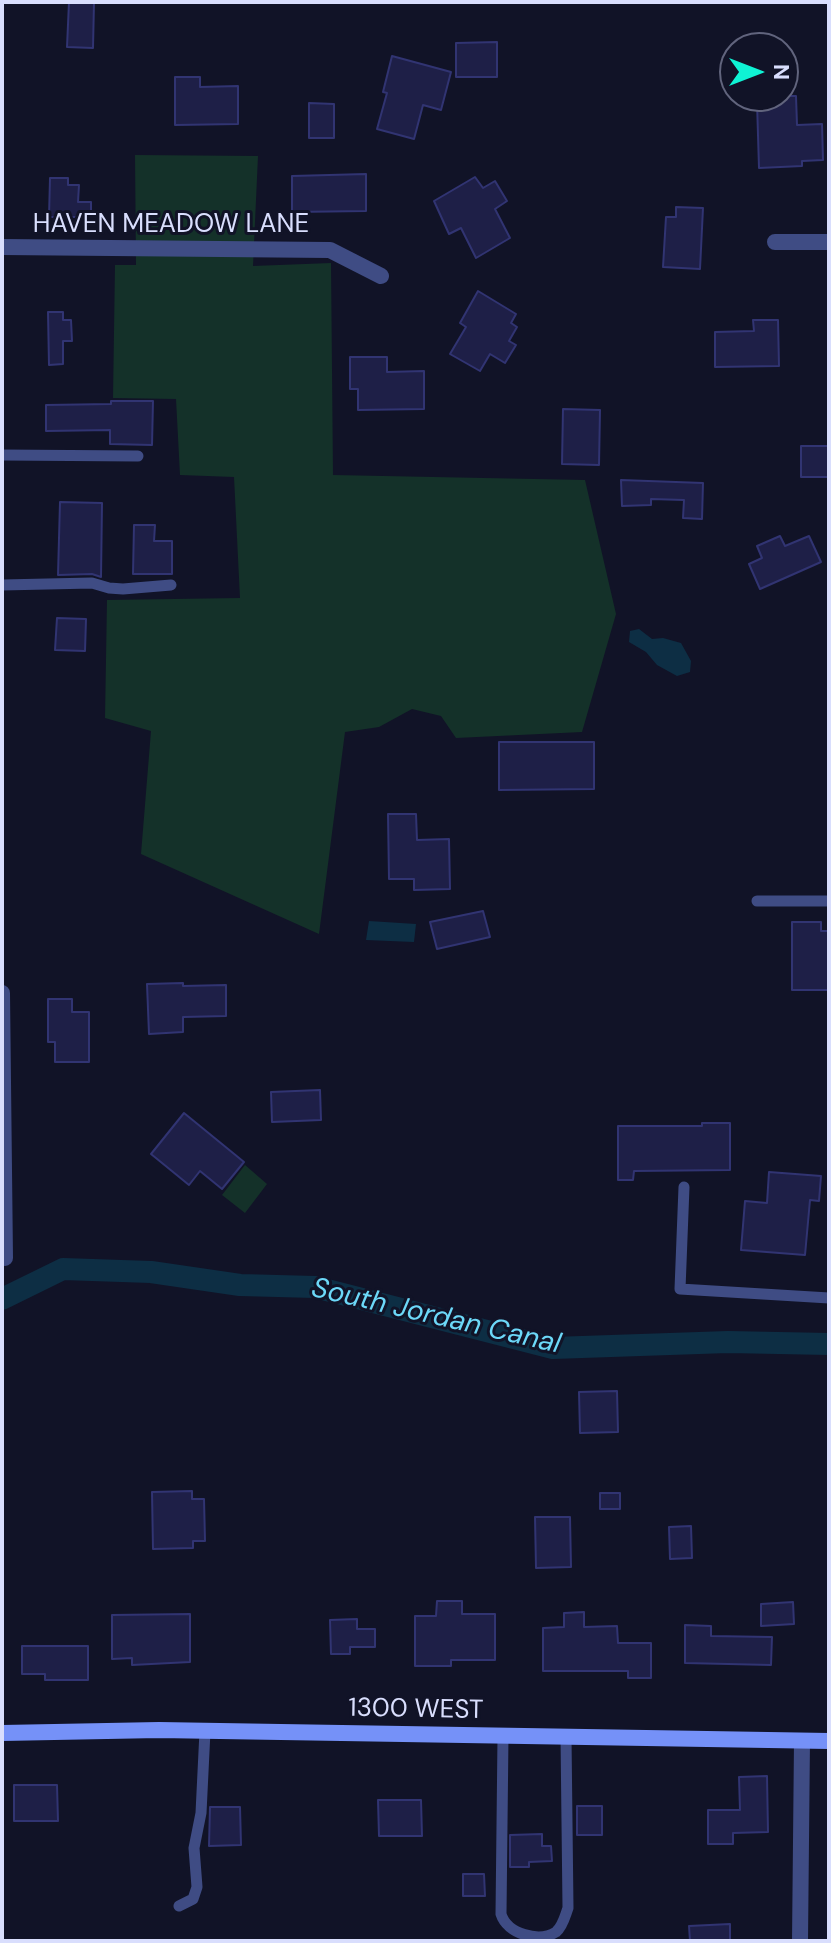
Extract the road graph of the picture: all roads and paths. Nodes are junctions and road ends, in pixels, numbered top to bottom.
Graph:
1 (775, 242) dead end
2 (829, 242) edge
3 (2, 247) edge
4 (381, 276) dead end
5 (2, 455) edge
6 (138, 456) dead end
7 (2, 585) edge
8 (171, 585) dead end
9 (757, 901) dead end
10 (829, 901) edge
11 (2, 993) edge
12 (684, 1187) dead end
13 (4, 1259) edge
14 (829, 1298) edge
15 (205, 1731) junction
16 (2, 1733) edge
17 (503, 1736) junction
18 (566, 1737) junction
19 (802, 1741) junction
20 (829, 1741) edge
21 (179, 1906) dead end
22 (800, 1941) edge

1 - 2 street
3 - 4 street, HAVEN MEADOW LANE
5 - 6 lane
7 - 8 lane
9 - 10 lane
11 - 13 street
12 - 14 lane
15 - 16 street, 1300 WEST
15 - 17 street, 1300 WEST
15 - 21 lane
17 - 18 street, 1300 WEST
17 - 18 lane
18 - 19 street, 1300 WEST
19 - 20 street, 1300 WEST
19 - 22 street

